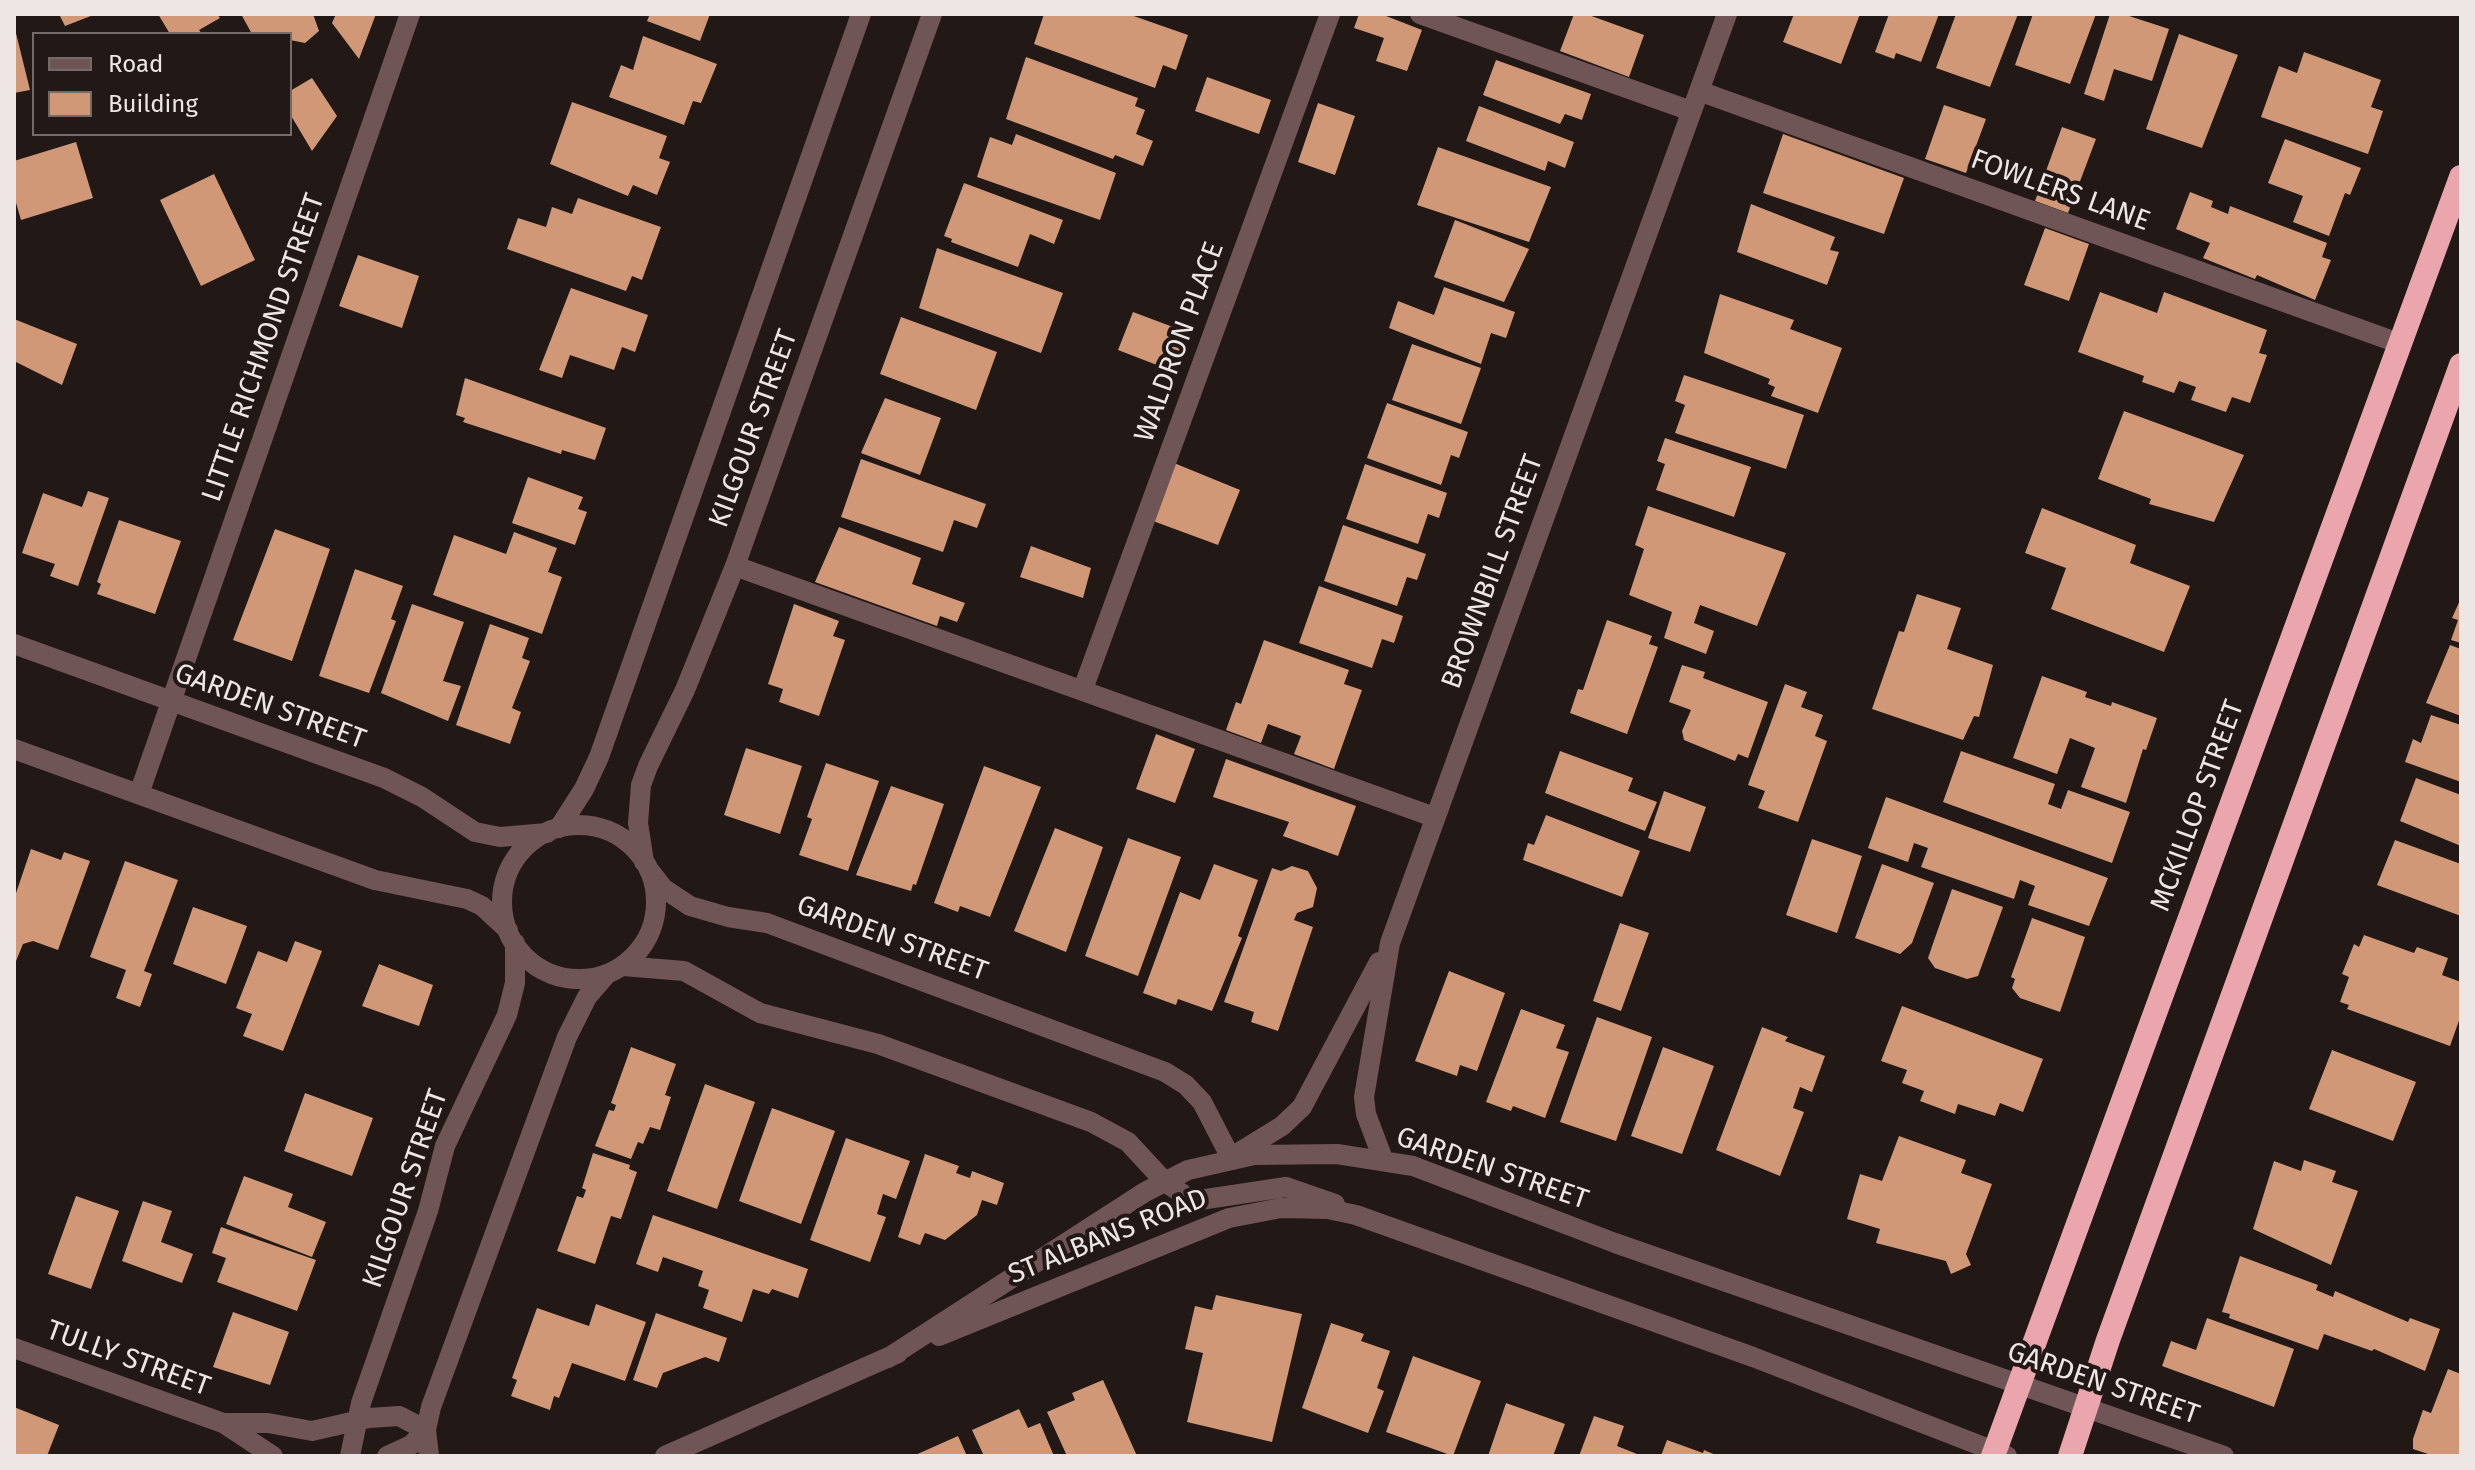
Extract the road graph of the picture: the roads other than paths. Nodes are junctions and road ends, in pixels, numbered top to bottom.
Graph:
1 (410, 14) edge
2 (861, 14) edge
3 (932, 14) edge
4 (1330, 14) edge
5 (1420, 14) edge
6 (1727, 14) edge
7 (1699, 91) junction
8 (1691, 111) junction
9 (2461, 177) edge
10 (2401, 344) junction
11 (2461, 365) edge
12 (735, 566) junction
13 (14, 644) edge
14 (1083, 689) junction
15 (171, 700) junction
16 (14, 749) edge
17 (139, 794) junction
18 (1434, 817) junction
19 (553, 830) junction
20 (647, 866) junction
21 (511, 937) junction
22 (1390, 943) junction
23 (614, 970) junction
24 (1231, 1158) junction
25 (1383, 1159) junction
26 (1165, 1182) junction
27 (1356, 1215) junction
28 (14, 1348) edge
29 (888, 1358) junction
30 (2018, 1384) junction
31 (2086, 1408) junction
32 (357, 1420) junction
33 (223, 1423) junction
34 (426, 1430) junction
35 (1998, 1455) edge
36 (273, 1456) edge
37 (350, 1456) edge
38 (387, 1456) edge
39 (429, 1456) edge
40 (665, 1456) edge
41 (2070, 1456) edge
42 (2224, 1456) edge

1 - 15 street, LITTLE RICHMOND STREET
2 - 19 street, KILGOUR STREET
3 - 12 street, KILGOUR STREET
4 - 14 street, WALDRON PLACE
5 - 8 street
6 - 7 street, BROWNBILL STREET
7 - 8 street, BROWNBILL STREET
7 - 10 street, FOWLERS LANE
8 - 18 street, BROWNBILL STREET
9 - 10 highway, MCKILLOP STREET
10 - 30 highway, MCKILLOP STREET
11 - 31 highway
12 - 14 street
12 - 20 street, KILGOUR STREET
13 - 15 street, GARDEN STREET
14 - 18 street
15 - 17 street, LITTLE RICHMOND STREET
15 - 19 street, GARDEN STREET
16 - 17 street
17 - 21 street
18 - 22 street, BROWNBILL STREET
19 - 20 street
19 - 21 street
20 - 23 street
20 - 24 street, GARDEN STREET
21 - 23 street
21 - 32 street, KILGOUR STREET
22 - 24 street
22 - 25 street, BROWNBILL STREET
23 - 26 street
23 - 34 street
24 - 25 street, GARDEN STREET
24 - 26 street, ST ALBANS ROAD
25 - 30 street, GARDEN STREET
26 - 27 street
26 - 29 street, ST ALBANS ROAD
27 - 29 street, ST ALBANS ROAD
27 - 35 street
28 - 33 street, TULLY STREET
29 - 40 street, ST ALBANS ROAD
30 - 31 street, GARDEN STREET
30 - 35 highway, MCKILLOP STREET
31 - 41 highway
31 - 42 street, GARDEN STREET
32 - 33 street, TULLY STREET
32 - 34 street, TULLY STREET
32 - 37 street, KILGOUR STREET
33 - 36 street, TULLY STREET
34 - 38 street
34 - 39 street

